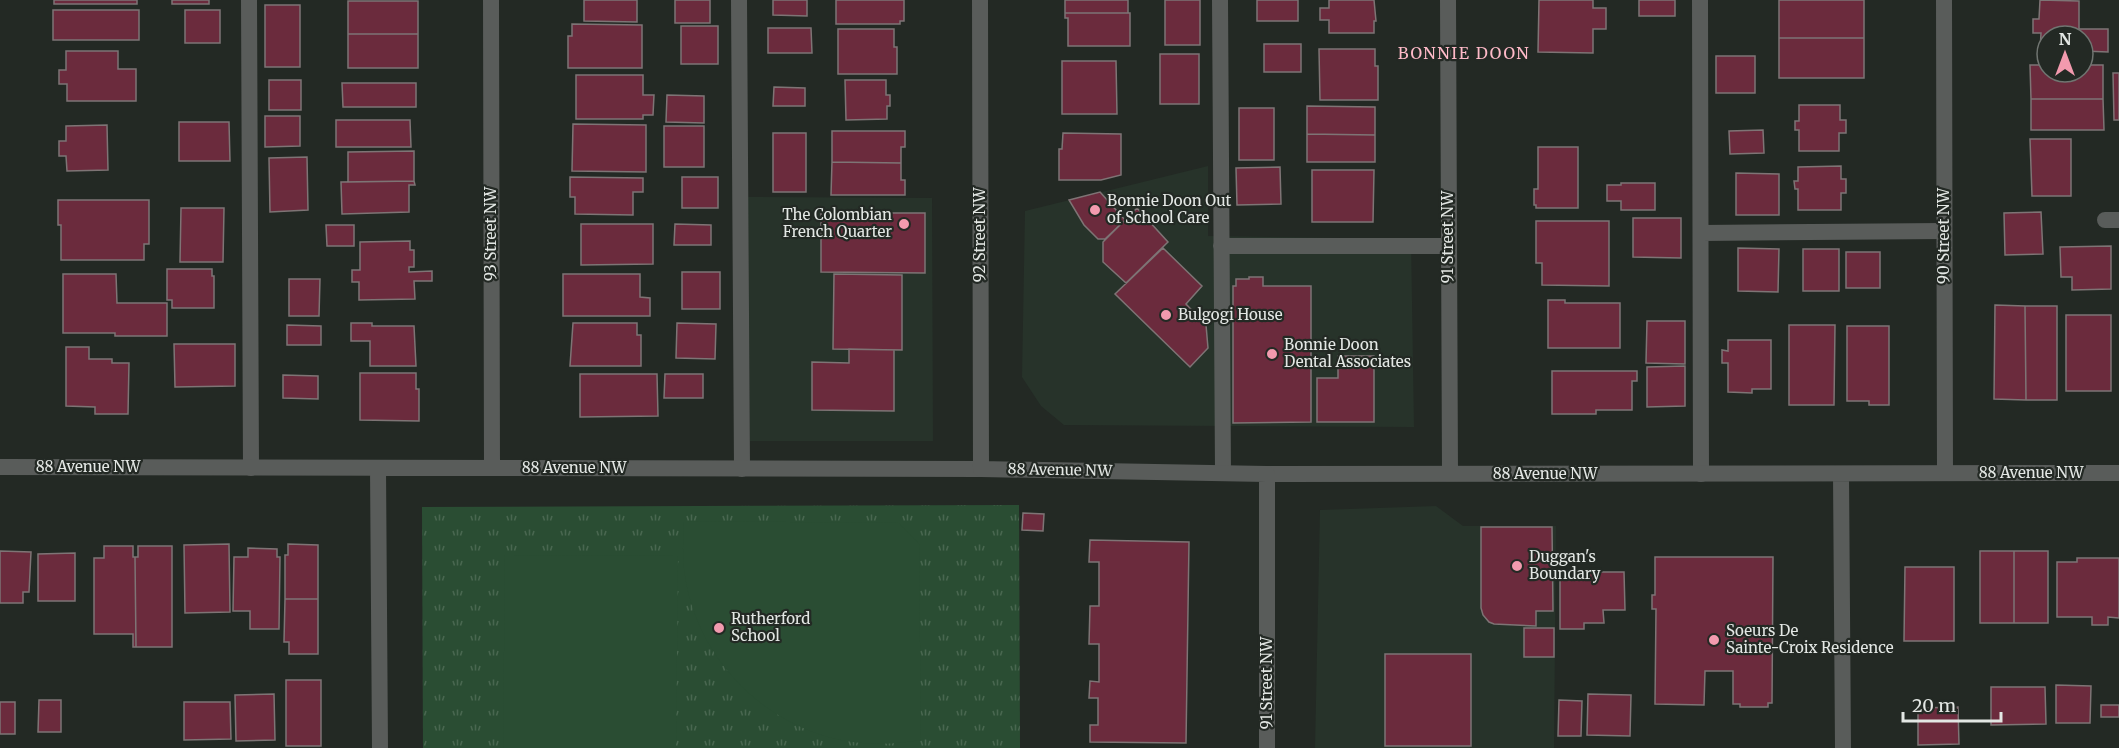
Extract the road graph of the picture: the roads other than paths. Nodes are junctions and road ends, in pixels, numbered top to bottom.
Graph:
1 (249, 0) edge
2 (491, 0) edge
3 (739, 0) edge
4 (980, 0) edge
5 (1220, 0) edge
6 (1448, 0) edge
7 (1700, 0) edge
8 (1944, 0) edge
9 (1944, 231) junction
10 (1701, 233) junction
11 (1221, 246) junction
12 (1448, 246) junction
13 (0, 467) edge
14 (251, 468) junction
15 (378, 468) junction
16 (492, 468) junction
17 (742, 469) junction
18 (981, 469) junction
19 (1223, 473) junction
20 (1945, 473) junction
21 (2119, 473) edge
22 (1267, 474) junction
23 (1450, 474) junction
24 (1701, 474) junction
25 (1841, 474) junction
26 (380, 748) edge
27 (1267, 748) edge
28 (1843, 748) edge

1 - 14 street
2 - 16 street, 93 Street NW
3 - 17 street
4 - 18 street, 92 Street NW
5 - 11 street
6 - 12 street, 91 Street NW
7 - 10 street
8 - 9 street, 90 Street NW
9 - 10 street
9 - 20 street, 90 Street NW
10 - 24 street
11 - 12 street
11 - 19 street
12 - 23 street, 91 Street NW
13 - 14 street, 88 Avenue NW
14 - 15 street, 88 Avenue NW
15 - 16 street, 88 Avenue NW
15 - 26 street
16 - 17 street, 88 Avenue NW
17 - 18 street, 88 Avenue NW
18 - 19 street, 88 Avenue NW
19 - 22 street, 88 Avenue NW
20 - 21 street, 88 Avenue NW
20 - 25 street, 88 Avenue NW
22 - 23 street, 88 Avenue NW
22 - 27 street, 91 Street NW
23 - 24 street, 88 Avenue NW
24 - 25 street, 88 Avenue NW
25 - 28 street

